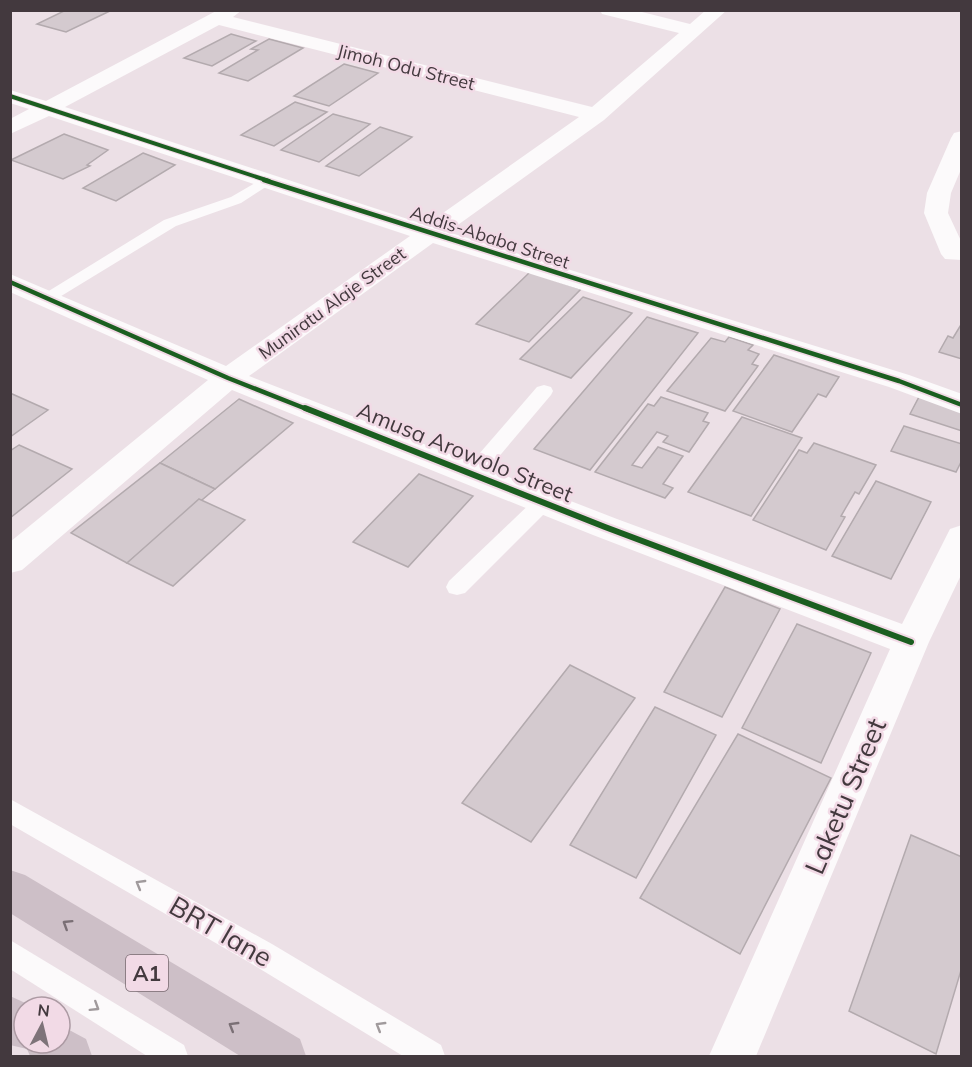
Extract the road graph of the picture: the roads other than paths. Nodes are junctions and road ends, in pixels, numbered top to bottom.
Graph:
1 (609, 10) edge
2 (718, 10) edge
3 (225, 15) edge
4 (693, 31) junction
5 (10, 96) edge
6 (49, 108) junction
7 (596, 115) junction
8 (10, 128) edge
9 (962, 138) edge
10 (267, 180) junction
11 (429, 234) junction
12 (954, 255) dead end
13 (10, 282) edge
14 (47, 297) junction
15 (228, 378) junction
16 (544, 391) dead end
17 (962, 405) edge
18 (473, 474) junction
19 (544, 502) junction
20 (962, 537) edge
21 (10, 561) edge
22 (457, 586) dead end
23 (911, 642) junction
24 (10, 810) edge
25 (10, 889) edge
26 (10, 953) edge
27 (173, 1056) edge
28 (283, 1056) edge
29 (430, 1056) edge
30 (733, 1056) edge

1 - 4 street
2 - 4 street, Muniratu Alaje Street
3 - 6 street, Jimoh Odu Street
3 - 7 street, Jimoh Odu Street
4 - 7 street, Muniratu Alaje Street
5 - 6 street, Addis-Ababa Street
6 - 8 street, Jimoh Odu Street
6 - 10 street, Addis-Ababa Street
7 - 11 street, Muniratu Alaje Street
9 - 12 street
10 - 11 street, Addis-Ababa Street
10 - 14 lane
11 - 15 street, Muniratu Alaje Street
11 - 17 street, Addis-Ababa Street
13 - 14 street, Amusa Arowolo Street
14 - 15 street, Amusa Arowolo Street
15 - 18 street, Amusa Arowolo Street
15 - 21 street, Muniratu Alaje Street
16 - 18 lane
18 - 19 street, Amusa Arowolo Street
19 - 22 lane
19 - 23 street, Amusa Arowolo Street
20 - 23 street, Laketu Street
23 - 30 street, Laketu Street
29 -> 24 lane, BRT lane
28 -> 25 highway, A1
26 -> 27 lane

